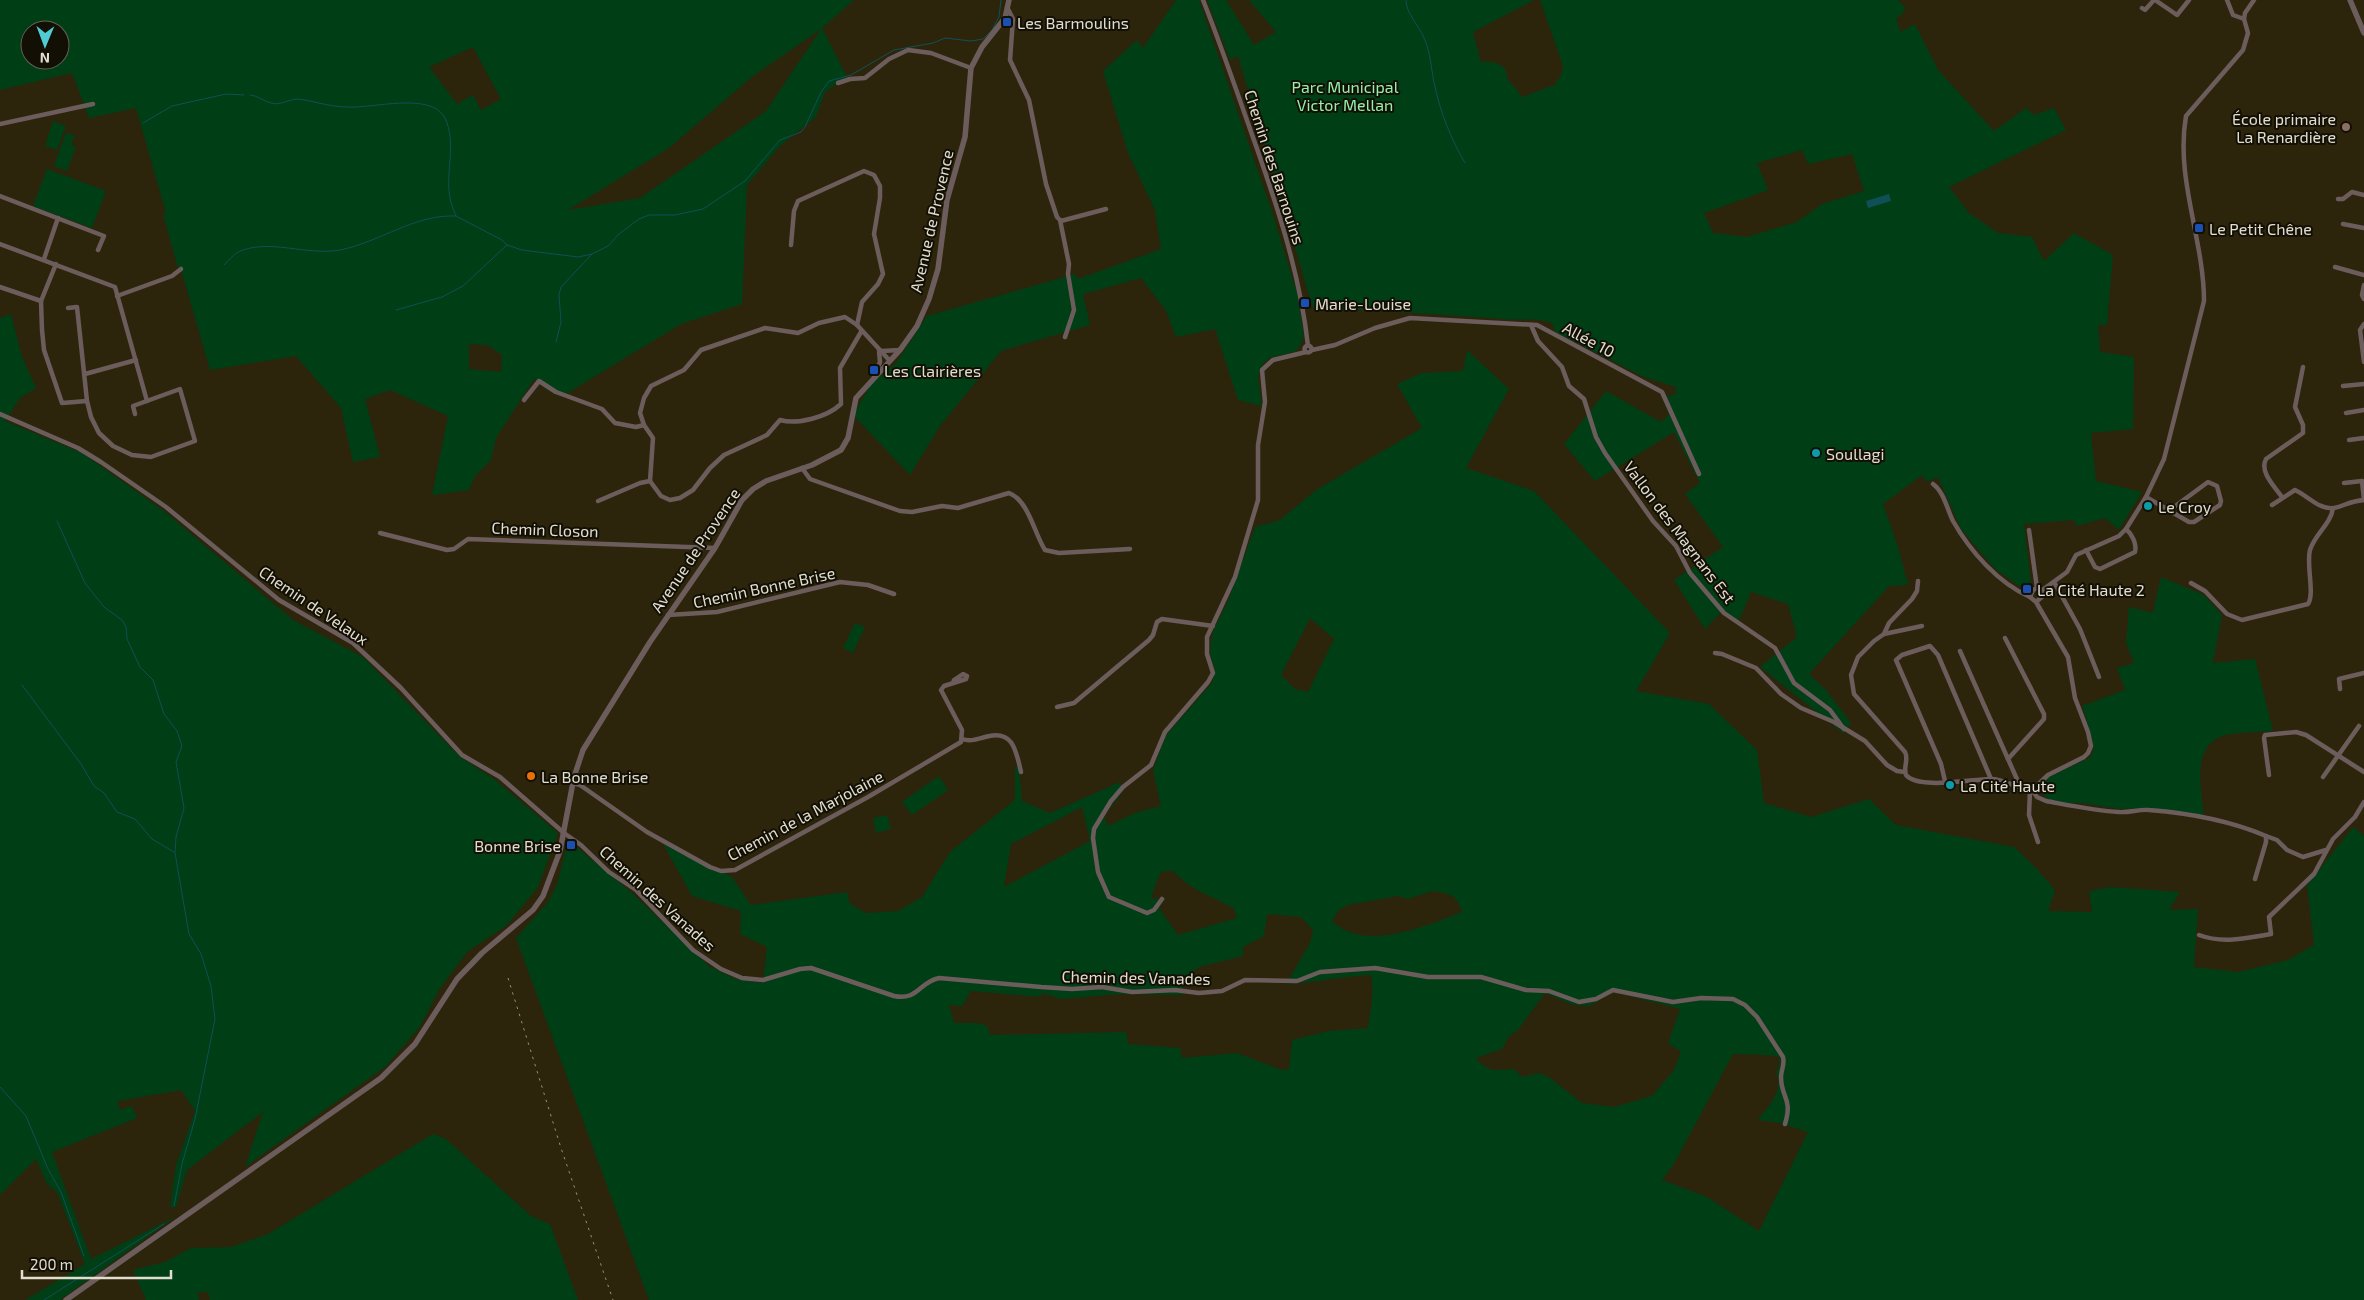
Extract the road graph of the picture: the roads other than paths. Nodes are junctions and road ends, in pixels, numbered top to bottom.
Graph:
1 (1009, 0) edge
2 (1203, 0) edge
3 (2154, 0) edge
4 (2189, 0) edge
5 (2227, 0) edge
6 (2254, 0) edge
7 (2350, 0) edge
8 (2142, 8) dead end
9 (1008, 9) junction
10 (2244, 19) junction
11 (2364, 33) edge
12 (971, 68) junction
13 (838, 84) dead end
14 (93, 104) dead end
15 (0, 124) edge
16 (2364, 195) edge
17 (1, 197) edge
18 (2338, 199) dead end
19 (1106, 209) dead end
20 (58, 218) junction
21 (1060, 220) junction
22 (2364, 220) edge
23 (2343, 224) dead end
24 (2364, 227) edge
25 (0, 244) edge
26 (791, 244) dead end
27 (98, 250) dead end
28 (44, 259) junction
29 (56, 264) junction
30 (2335, 267) dead end
31 (181, 270) dead end
32 (2364, 275) edge
33 (2364, 285) edge
34 (0, 287) edge
35 (118, 296) junction
36 (2364, 300) edge
37 (40, 301) junction
38 (68, 308) dead end
39 (2364, 324) edge
40 (857, 325) junction
41 (1531, 325) junction
42 (861, 332) junction
43 (1066, 337) dead end
44 (1308, 346) junction
45 (879, 349) junction
46 (900, 350) junction
47 (1312, 350) junction
48 (1306, 352) junction
49 (136, 360) junction
50 (890, 361) junction
51 (2364, 362) edge
52 (2303, 367) dead end
53 (85, 374) junction
54 (874, 376) junction
55 (2364, 384) edge
56 (2343, 386) dead end
57 (524, 400) dead end
58 (87, 401) junction
59 (147, 401) junction
60 (2364, 410) edge
61 (2346, 413) dead end
62 (0, 414) edge
63 (135, 414) dead end
64 (644, 425) junction
65 (2364, 438) edge
66 (2349, 440) dead end
67 (802, 468) junction
68 (1699, 474) dead end
69 (650, 481) junction
70 (1933, 484) dead end
71 (2344, 484) dead end
72 (2146, 496) junction
73 (2282, 498) junction
74 (2364, 500) edge
75 (598, 501) dead end
76 (2272, 505) dead end
77 (2333, 508) junction
78 (2170, 510) junction
79 (2029, 530) dead end
80 (2126, 530) junction
81 (380, 533) dead end
82 (715, 548) junction
83 (1130, 549) dead end
84 (2086, 550) junction
85 (1918, 581) dead end
86 (2054, 582) junction
87 (2191, 583) dead end
88 (2039, 590) junction
89 (894, 594) dead end
90 (2030, 597) junction
91 (2036, 602) junction
92 (668, 616) junction
93 (1212, 626) junction
94 (1922, 626) dead end
95 (1884, 634) junction
96 (2005, 638) dead end
97 (1960, 651) dead end
98 (1714, 653) dead end
99 (2364, 673) edge
100 (2099, 678) dead end
101 (953, 684) dead end
102 (2340, 689) dead end
103 (1057, 708) dead end
104 (2359, 726) dead end
105 (1844, 729) junction
106 (962, 740) junction
107 (2338, 757) junction
108 (2008, 759) junction
109 (1021, 772) dead end
110 (1905, 772) junction
111 (2364, 772) edge
112 (2269, 775) dead end
113 (2323, 777) dead end
114 (1991, 779) junction
115 (1945, 782) junction
116 (573, 783) junction
117 (2020, 786) junction
118 (2031, 790) junction
119 (2364, 802) edge
120 (564, 833) junction
121 (2266, 836) junction
122 (2038, 842) dead end
123 (2326, 850) junction
124 (2255, 879) dead end
125 (1162, 900) dead end
126 (2199, 935) dead end
127 (1785, 1124) dead end
128 (66, 1300) edge

1 - 9 street, Avenue de Provence
2 - 44 street, Chemin des Barnouins
3 - 4 street
3 - 8 street
5 - 10 street
6 - 10 street
7 - 11 street
9 - 12 street, Avenue de Provence
9 - 21 street
10 - 72 street
12 - 13 street
12 - 46 street, Avenue de Provence
14 - 15 street
16 - 18 street
17 - 20 street
19 - 21 street
20 - 27 street
20 - 28 street
21 - 43 street
22 - 24 street
23 - 24 street
25 - 28 street
26 - 40 street
28 - 29 street
29 - 35 street
29 - 37 street
30 - 32 street
31 - 35 street
33 - 36 street
34 - 37 street
35 - 49 street
37 - 58 street
38 - 53 street
39 - 51 street
40 - 42 street
40 - 64 street
41 - 47 street, Allée 10
41 - 68 street, Allée 10
41 - 105 street, Vallon des Magnans Est
42 - 45 street
42 - 69 street
44 - 47 street
44 - 48 street, Chemin des Barnouins
45 - 46 street
45 - 50 street
45 - 54 street
46 - 50 street, Avenue de Provence
47 - 48 street
48 - 93 street
49 - 53 street
49 - 59 street
50 - 54 street, Avenue de Provence
52 - 73 street
53 - 58 street
54 - 67 street, Avenue de Provence
55 - 56 street
57 - 64 street
58 - 59 street
59 - 63 street
60 - 61 street
62 - 120 street, Chemin de Velaux
64 - 69 street
65 - 66 street
67 - 82 street, Avenue de Provence
67 - 83 street
69 - 75 street
70 - 90 street
71 - 74 street
72 - 78 street
72 - 80 street
73 - 76 street
73 - 77 street
74 - 77 street
77 - 87 street
78 - 78 street
79 - 88 street
80 - 84 street
80 - 84 street
81 - 82 street, Chemin Closon
82 - 92 street, Avenue de Provence
84 - 86 street
85 - 95 street
86 - 88 street
86 - 100 street
88 - 90 street
88 - 91 street
89 - 92 street, Chemin Bonne Brise
90 - 91 street
91 - 118 street
92 - 116 street, Avenue de Provence
93 - 103 street
93 - 125 street
94 - 95 street
95 - 110 street
96 - 108 street
97 - 108 street
98 - 105 street
99 - 102 street
101 - 106 street
104 - 107 street
105 - 110 street
106 - 109 street
106 - 116 street, Chemin de la Marjolaine
107 - 111 street
107 - 112 street
107 - 113 street
108 - 117 street
110 - 115 street
114 - 115 street
114 - 115 street
114 - 117 street
116 - 120 street, Avenue de Provence
117 - 118 street
118 - 121 street
118 - 122 street
119 - 123 street
120 - 127 street, Chemin des Vanades
120 - 128 street, Avenue de Provence
121 - 123 street
121 - 124 street
123 - 126 street

